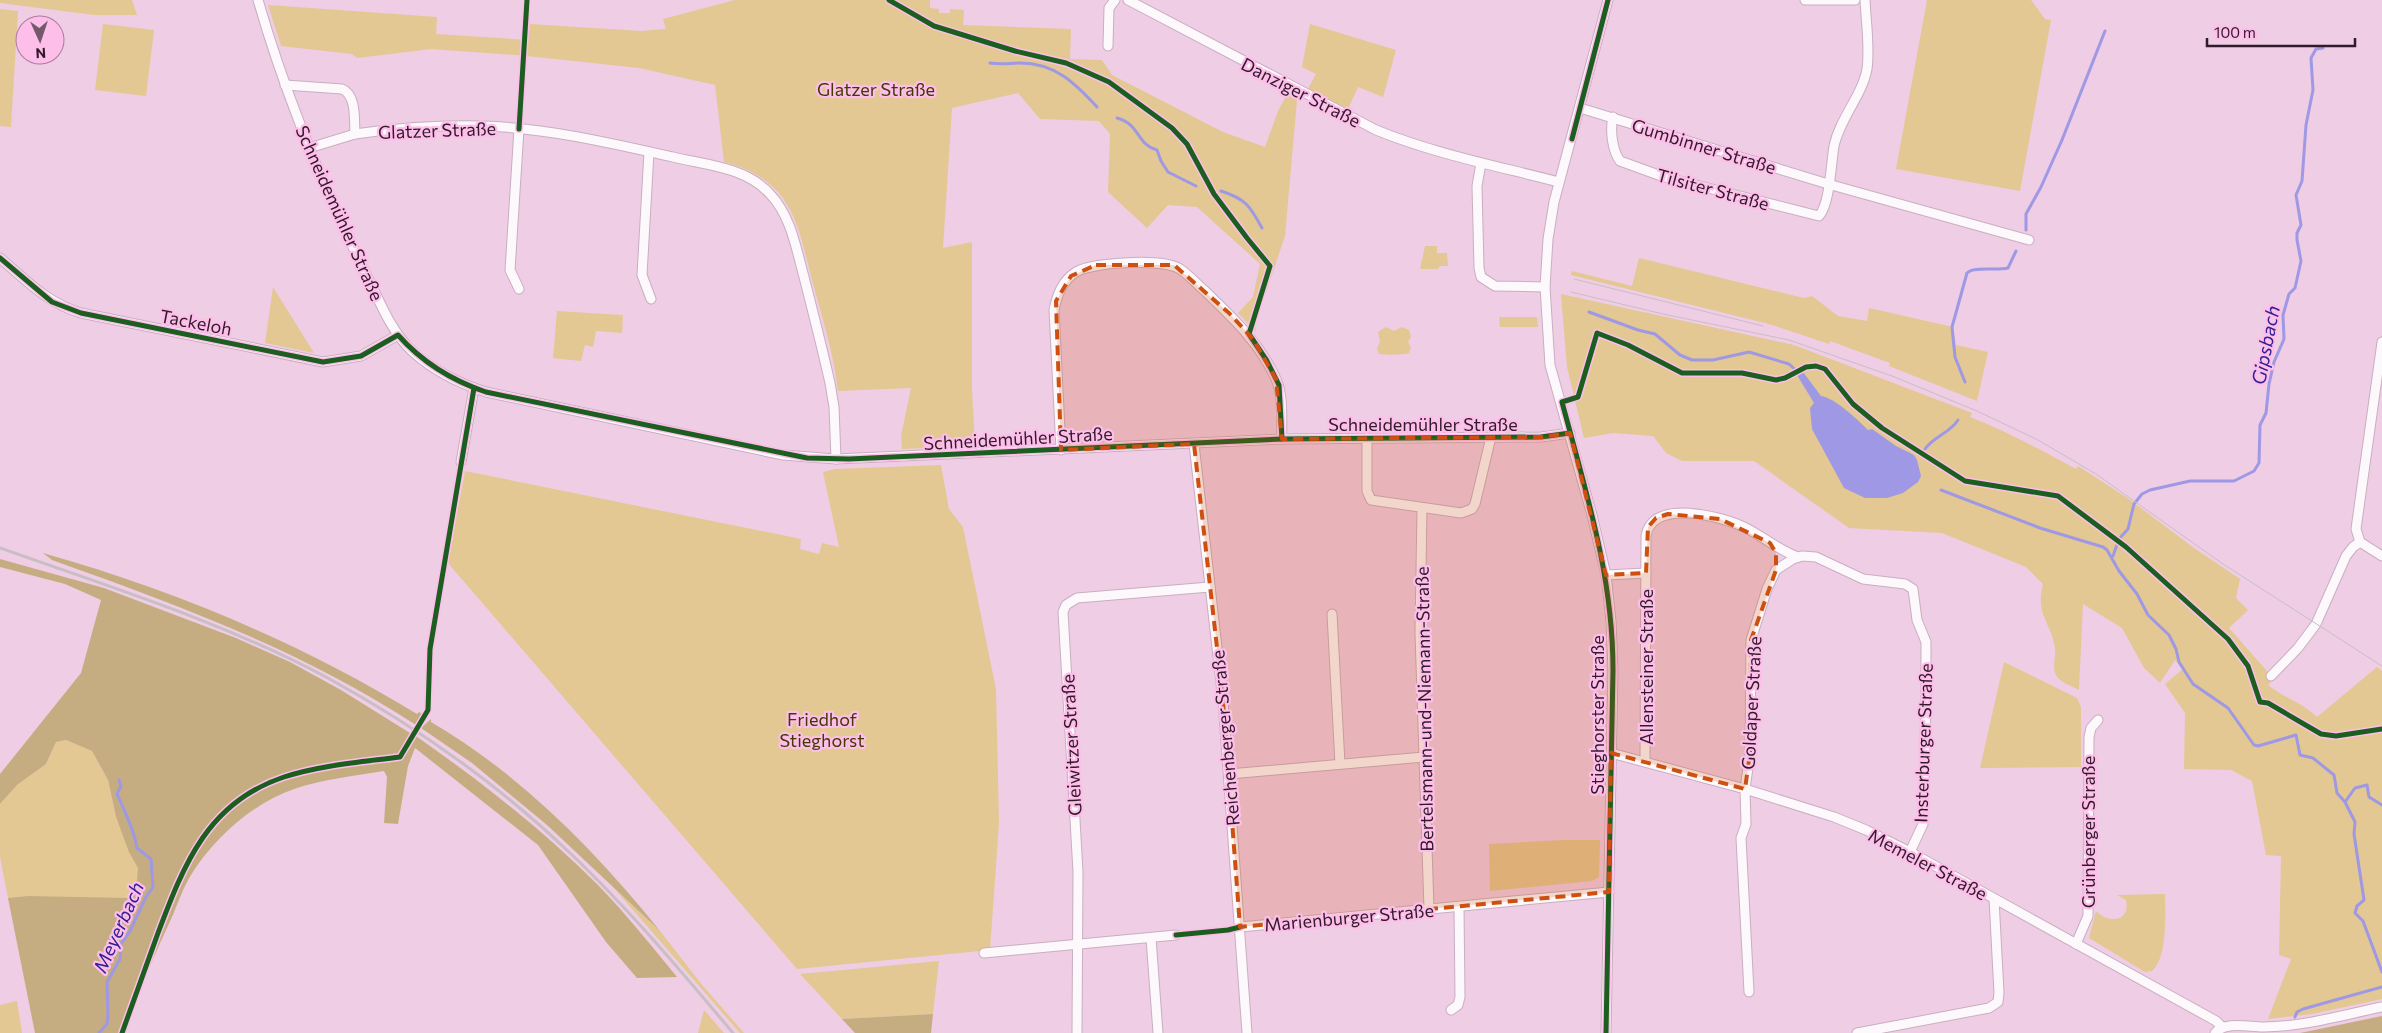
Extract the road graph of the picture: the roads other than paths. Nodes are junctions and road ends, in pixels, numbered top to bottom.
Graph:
1 (258, 0) edge
2 (1116, 0) edge
3 (1128, 0) edge
4 (1608, 0) edge
5 (1805, 0) edge
6 (1855, 0) edge
7 (1865, 0) edge
8 (1108, 46) dead end
9 (285, 85) junction
10 (1580, 108) junction
11 (1613, 117) junction
12 (519, 129) junction
13 (355, 134) junction
14 (309, 148) junction
15 (649, 152) junction
16 (1481, 163) junction
17 (1558, 182) junction
18 (1828, 184) junction
19 (2029, 240) dead end
20 (0, 258) edge
21 (1545, 287) junction
22 (519, 289) dead end
23 (651, 299) dead end
24 (398, 335) junction
25 (2382, 342) edge
26 (474, 388) junction
27 (1570, 433) junction
28 (1491, 437) junction
29 (1367, 438) junction
30 (1282, 439) junction
31 (1194, 444) junction
32 (1061, 450) junction
33 (836, 459) junction
34 (461, 462) dead end
35 (1422, 508) junction
36 (2360, 542) junction
37 (1770, 543) junction
38 (2382, 556) edge
39 (1798, 557) junction
40 (1776, 570) junction
41 (1646, 573) junction
42 (1606, 575) junction
43 (1210, 587) junction
44 (1332, 614) dead end
45 (1923, 633) joint
46 (2271, 676) dead end
47 (2098, 720) dead end
48 (1611, 753) junction
49 (1424, 757) junction
50 (1645, 762) junction
51 (1340, 764) junction
52 (1229, 774) junction
53 (1746, 789) junction
54 (1910, 852) junction
55 (1609, 892) junction
56 (1994, 899) junction
57 (1459, 906) junction
58 (1429, 909) junction
59 (1240, 927) junction
60 (1176, 935) dead end
61 (1151, 938) junction
62 (2076, 944) junction
63 (1077, 946) junction
64 (984, 953) dead end
65 (1749, 992) dead end
66 (2382, 1007) edge
67 (1451, 1010) dead end
68 (2218, 1030) edge
69 (1077, 1033) edge
70 (1158, 1033) edge
71 (1247, 1033) edge
72 (1606, 1033) edge
73 (1857, 1033) edge

1 - 9 street, Schneidemühler Straße
2 - 8 street
3 - 16 street, Danziger Straße
4 - 10 street, Stieghorster Straße
5 - 6 street
7 - 18 street
9 - 13 street, Glatzer Straße
9 - 14 street, Schneidemühler Straße
10 - 11 street, Gumbinner Straße
10 - 17 street, Stieghorster Straße
11 - 18 street, Gumbinner Straße
11 - 18 street, Tilsiter Straße
12 - 13 street, Glatzer Straße
12 - 15 street, Glatzer Straße
12 - 22 street
13 - 14 street, Glatzer Straße
14 - 24 street, Schneidemühler Straße
15 - 23 street
15 - 33 street, Glatzer Straße
16 - 17 street, Danziger Straße
16 - 21 street
17 - 21 street, Stieghorster Straße
18 - 19 street, Gumbinner Straße
20 - 24 street, Tackeloh
21 - 27 street, Stieghorster Straße
24 - 26 street, Schneidemühler Straße
25 - 36 street
26 - 33 street, Schneidemühler Straße
26 - 34 street
27 - 28 street, Schneidemühler Straße
27 - 42 street, Stieghorster Straße
28 - 29 street, Schneidemühler Straße
28 - 35 street, Schneidemühler Straße
29 - 30 street, Schneidemühler Straße
29 - 35 street, Schneidemühler Straße
30 - 31 street, Schneidemühler Straße
30 - 32 street
31 - 32 street, Schneidemühler Straße
31 - 43 street, Reichenberger Straße
32 - 33 street, Schneidemühler Straße
35 - 49 street, Bertelsmann-und-Niemann-Straße
36 - 38 street
36 - 46 street
37 - 39 street, Allensteiner Straße
37 - 40 street
37 - 41 street, Allensteiner Straße
39 - 40 street
39 - 45 street, Allensteiner Straße
40 - 53 street, Goldaper Straße
41 - 42 street, Allensteiner Straße
41 - 50 street, Allensteiner Straße
42 - 48 street, Stieghorster Straße
43 - 52 street, Reichenberger Straße
43 - 63 street, Gleiwitzer Straße
44 - 51 street
45 - 54 street, Insterburger Straße
47 - 62 street, Grünberger Straße
48 - 50 street, Memeler Straße
48 - 55 street, Stieghorster Straße
49 - 51 street
49 - 58 street, Bertelsmann-und-Niemann-Straße
50 - 53 street, Memeler Straße
51 - 52 street
52 - 59 street, Reichenberger Straße
53 - 54 street, Memeler Straße
53 - 65 street, Goldaper Straße
54 - 56 street, Memeler Straße
55 - 57 street, Marienburger Straße
55 - 72 street, Stieghorster Straße
56 - 62 street, Memeler Straße
56 - 73 street
57 - 58 street, Marienburger Straße
57 - 67 street, Marienburger Straße
58 - 59 street, Marienburger Straße
59 - 71 street, Reichenberger Straße
60 - 61 street
61 - 63 street
61 - 70 street
62 - 68 street, Memeler Straße
63 - 64 street
63 - 69 street, Gleiwitzer Straße
66 - 68 street

